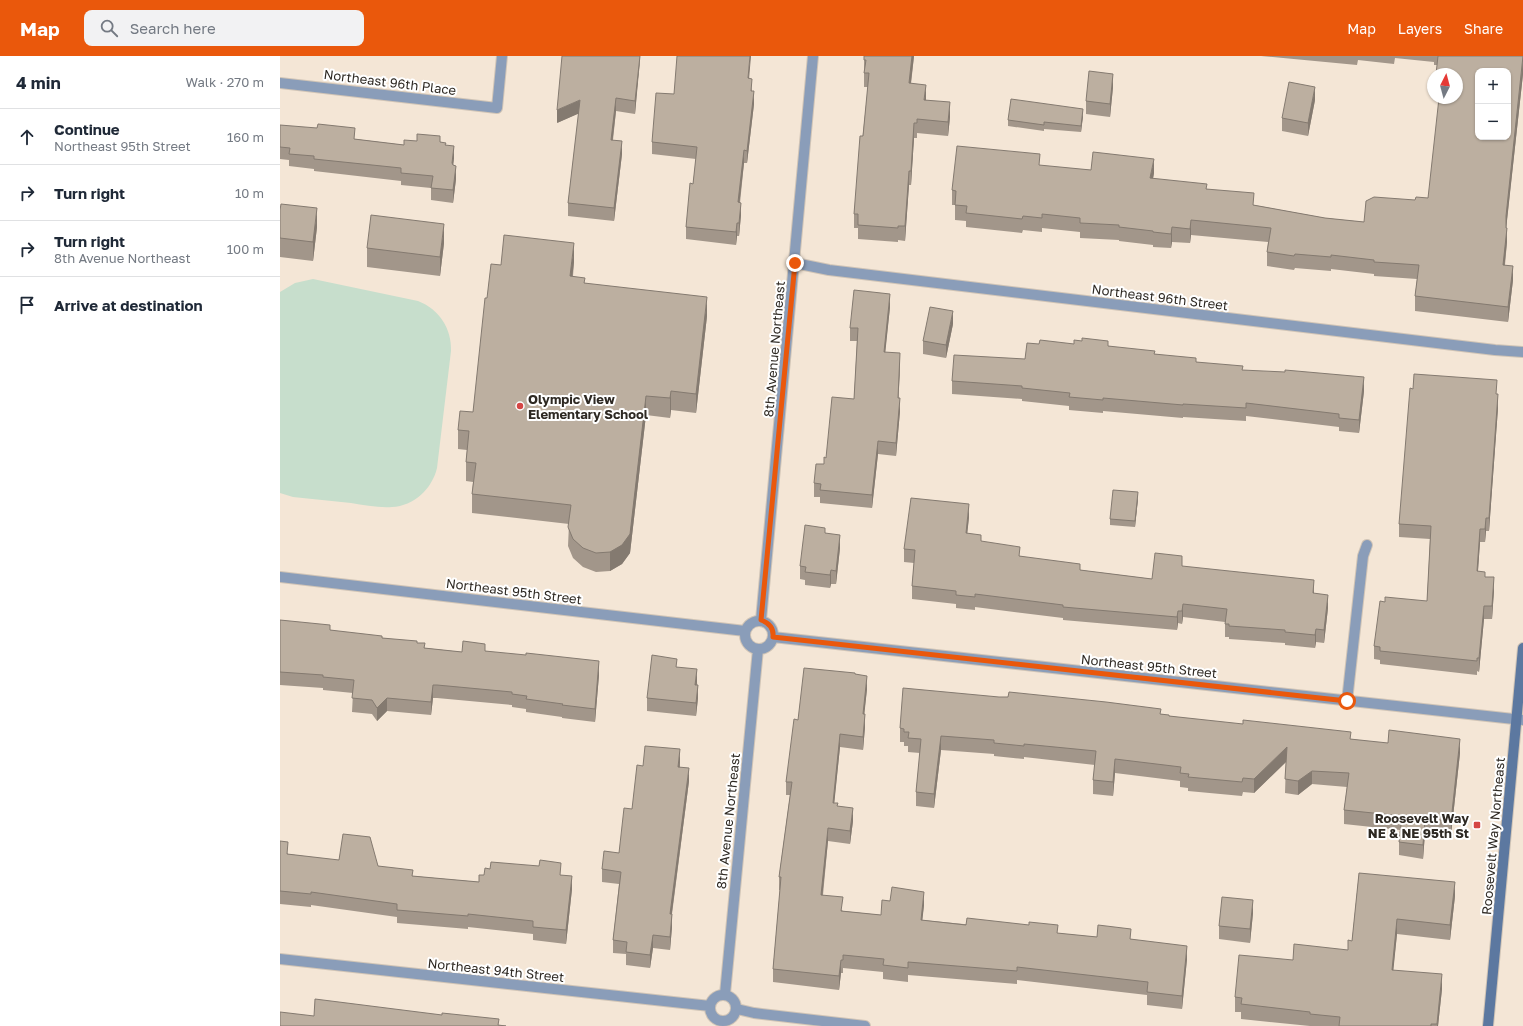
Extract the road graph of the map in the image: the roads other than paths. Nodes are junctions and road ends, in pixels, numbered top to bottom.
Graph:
1 (502, 56) edge
2 (813, 56) edge
3 (280, 83) edge
4 (795, 263) junction
5 (1523, 352) edge
6 (1367, 544) dead end
7 (280, 577) edge
8 (761, 620) junction
9 (745, 631) junction
10 (773, 637) junction
11 (1523, 648) edge
12 (758, 649) junction
13 (1347, 701) junction
14 (1520, 719) edge
15 (280, 959) edge
16 (725, 994) junction
17 (710, 1006) junction
18 (737, 1009) junction
19 (722, 1024) edge
20 (865, 1026) edge
21 (1488, 1026) edge

1 - 3 street, Northeast 96th Place
2 - 4 street, 8th Avenue Northeast
4 - 5 street, Northeast 96th Street
4 - 8 street, 8th Avenue Northeast
6 - 13 street
7 - 9 street, Northeast 95th Street
8 - 9 street
8 - 10 street
9 - 12 street
10 - 12 street
10 - 13 street, Northeast 95th Street
11 - 14 main road, Roosevelt Way Northeast
12 - 16 street, 8th Avenue Northeast
13 - 14 street, Northeast 95th Street
14 - 21 main road, Roosevelt Way Northeast
15 - 17 street, Northeast 94th Street
16 - 17 street
16 - 18 street
17 - 19 street
18 - 19 street
18 - 20 street

